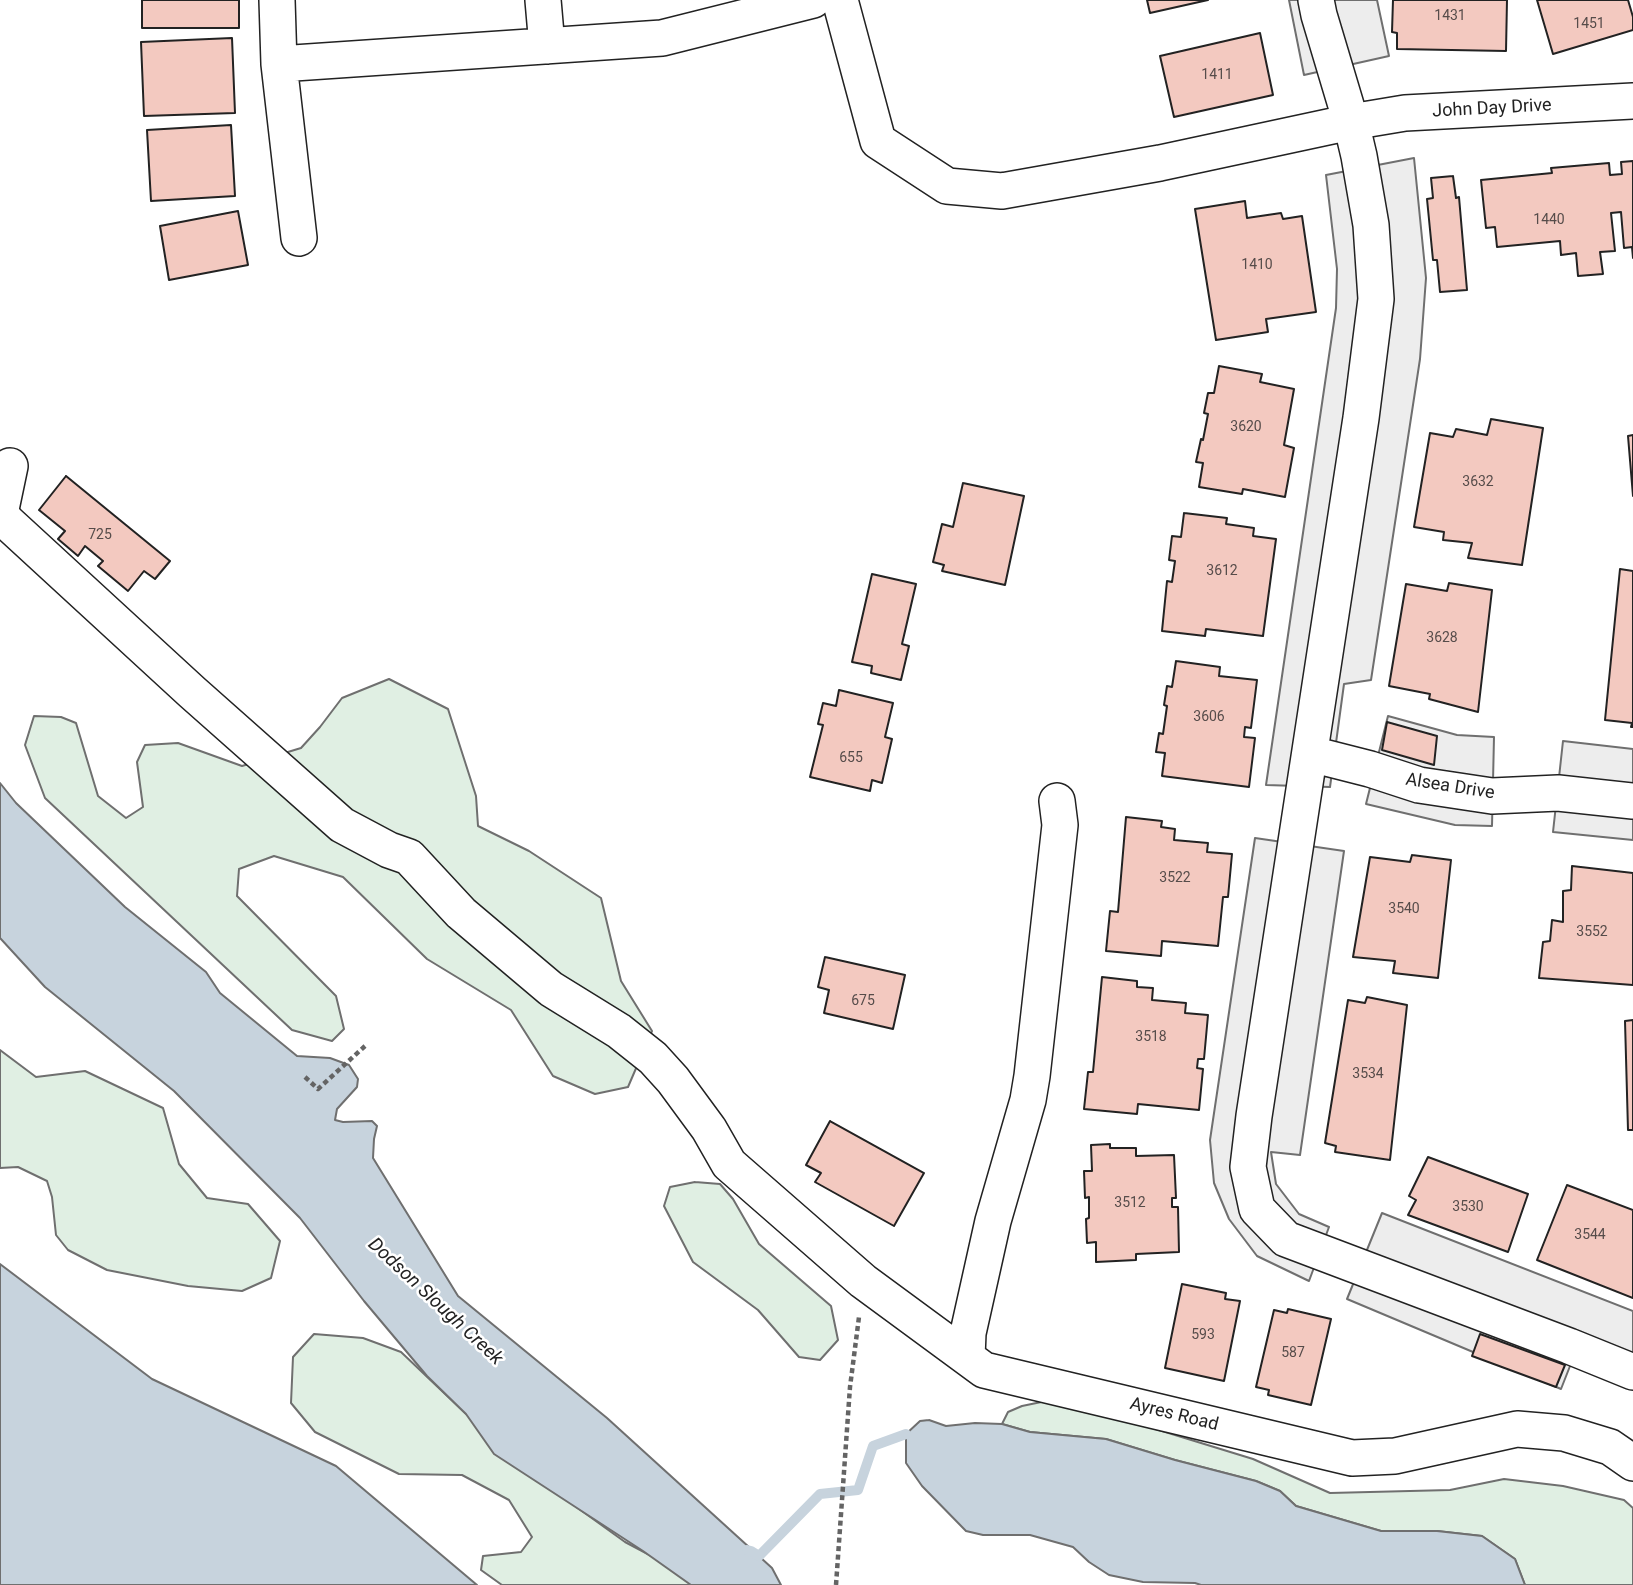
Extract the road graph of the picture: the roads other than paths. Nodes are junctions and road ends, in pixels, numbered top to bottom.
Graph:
1 (278, 0) edge
2 (544, 0) edge
3 (813, 0) edge
4 (839, 0) edge
5 (1316, 0) edge
6 (547, 46) junction
7 (279, 64) junction
8 (1633, 101) edge
9 (1351, 122) junction
10 (299, 238) dead end
11 (10, 466) dead end
12 (1311, 754) junction
13 (1056, 801) dead end
14 (1633, 801) edge
15 (967, 1357) junction
16 (1633, 1372) edge
17 (1633, 1463) edge

1 - 7 street
2 - 6 street
3 - 6 street
4 - 9 street, John Day Drive
5 - 9 street
6 - 7 street
7 - 10 street
8 - 9 street, John Day Drive
9 - 12 street
11 - 15 street, Ayres Road
12 - 14 street, Alsea Drive
12 - 16 street
13 - 15 street
15 - 17 street, Ayres Road

